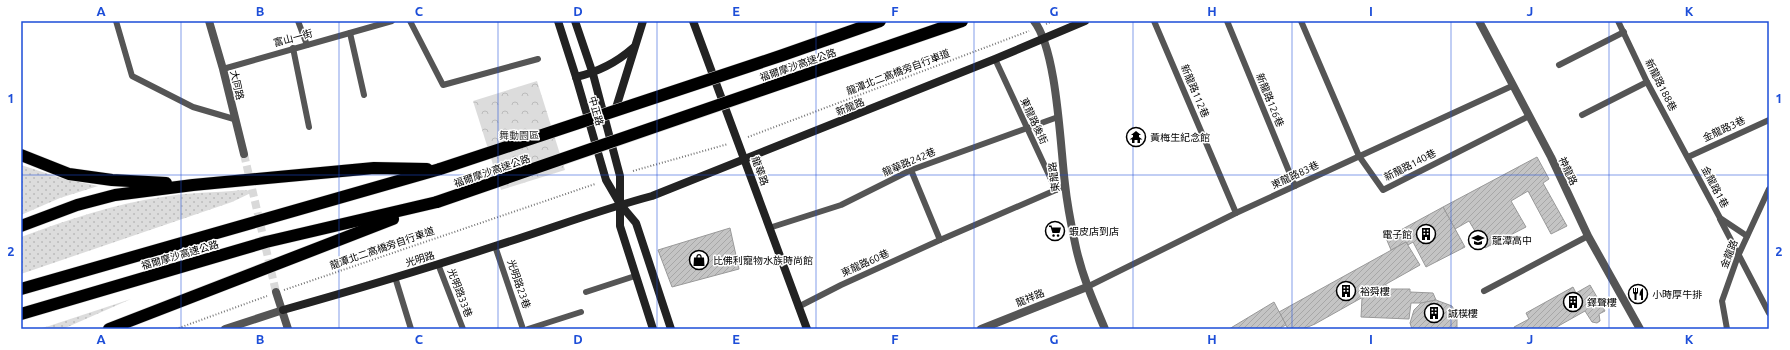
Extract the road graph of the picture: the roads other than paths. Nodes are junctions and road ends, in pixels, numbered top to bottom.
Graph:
1 (116, 21) edge
2 (209, 21) edge
3 (298, 21) edge
4 (392, 21) edge
5 (410, 21) edge
6 (558, 21) edge
7 (575, 21) edge
8 (643, 21) edge
9 (692, 21) edge
10 (880, 21) edge
11 (962, 21) edge
12 (1085, 21) edge
13 (1154, 21) edge
14 (1227, 21) edge
15 (1301, 21) edge
16 (1479, 21) edge
17 (1618, 21) edge
18 (1037, 24) edge
19 (1624, 32) junction
20 (350, 33) junction
21 (1042, 40) junction
22 (307, 45) junction
23 (293, 48) junction
24 (633, 48) junction
25 (538, 59) dead end
26 (995, 60) junction
27 (1559, 65) dead end
28 (223, 69) junction
29 (593, 74) junction
30 (576, 77) junction
31 (1647, 82) junction
32 (1512, 86) junction
33 (364, 95) dead end
34 (1582, 115) dead end
35 (1529, 116) junction
36 (1058, 117) junction
37 (234, 118) junction
38 (605, 120) junction
39 (1769, 120) edge
40 (590, 126) junction
41 (309, 127) dead end
42 (1026, 128) junction
43 (244, 154) tunnel mouth
44 (21, 155) edge
45 (1359, 156) junction
46 (1688, 157) junction
47 (745, 160) junction
48 (440, 169) junction
49 (911, 170) junction
50 (193, 185) junction
51 (1065, 186) junction
52 (1295, 186) junction
53 (1769, 189) edge
54 (1056, 190) junction
55 (437, 202) junction
56 (620, 204) junction
57 (1236, 213) junction
58 (1720, 218) junction
59 (21, 226) edge
60 (770, 228) junction
61 (1588, 236) junction
62 (1747, 236) junction
63 (940, 240) junction
64 (495, 246) junction
65 (1738, 256) junction
66 (438, 264) junction
67 (635, 276) junction
68 (395, 277) junction
69 (1087, 286) junction
70 (21, 289) edge
71 (1484, 291) dead end
72 (276, 292) tunnel mouth
73 (586, 292) dead end
74 (798, 307) junction
75 (282, 310) junction
76 (581, 312) dead end
77 (1769, 313) edge
78 (21, 314) edge
79 (109, 329) edge
80 (226, 329) edge
81 (288, 329) edge
82 (411, 329) edge
83 (463, 329) edge
84 (523, 329) edge
85 (528, 329) edge
86 (653, 329) edge
87 (671, 329) edge
88 (807, 329) edge
89 (981, 329) edge
90 (1105, 329) edge
91 (1640, 329) edge
92 (1727, 329) edge

1 - 37 lane
2 - 28 street, 大同路
3 - 22 lane
4 - 20 lane, 富山一街
5 - 25 lane
6 - 30 street, 中正路
7 - 29 street, 中正路
8 - 24 street
9 - 47 street, 龍華路
10 - 48 highway, 福爾摩沙高速公路, bridge
11 - 55 highway, 福爾摩沙高速公路, bridge
12 - 21 street, 新龍路
13 - 57 lane, 新龍路112巷
14 - 52 lane, 新龍路126巷
15 - 45 lane, 新龍路140巷
16 - 32 street, 神龍路
17 - 19 lane, 新龍路188巷
18 - 21 street, 東龍路
19 - 27 lane
19 - 31 lane, 新龍路188巷
20 - 22 lane, 富山一街
20 - 33 lane
21 - 26 street, 新龍路
21 - 36 street, 東龍路
22 - 23 lane, 富山一街
23 - 28 lane, 富山一街
23 - 41 lane
24 - 29 street
24 - 38 street
26 - 42 lane, 東龍路後街
26 - 47 street, 新龍路
28 - 37 street, 大同路
29 - 30 street
29 - 38 street, 中正路
30 - 40 street, 中正路
31 - 34 lane
31 - 46 lane, 新龍路188巷
32 - 35 street, 神龍路
32 - 45 lane, 東龍路83巷
35 - 45 lane, 新龍路140巷
35 - 61 street, 神龍路
36 - 42 lane, 龍華路242巷
36 - 51 street, 東龍路
37 - 43 street, 大同路
38 - 40 street
38 - 56 street, 中正路
39 - 46 lane, 金龍路3巷
40 - 56 street, 中正路
42 - 49 lane, 龍華路242巷
42 - 54 lane, 東龍路後街
44 - 50 highway
45 - 52 lane, 東龍路83巷
46 - 58 lane, 金龍路1巷
47 - 56 street, 新龍路
47 - 60 street, 龍華路
48 - 50 highway
48 - 70 highway, 福爾摩沙高速公路
49 - 60 lane, 龍華路242巷
49 - 63 lane
50 - 59 highway
51 - 54 lane, 東龍路60巷
51 - 69 street, 東龍路
52 - 57 lane, 東龍路83巷
53 - 62 lane, 金龍路
54 - 63 lane, 東龍路60巷
55 - 78 highway, 福爾摩沙高速公路
55 - 79 highway
56 - 64 street, 光明路
56 - 67 street, 中正路
56 - 87 street, 中正路
57 - 69 lane, 東龍路83巷
58 - 62 lane, 金龍路1巷
58 - 65 lane
60 - 74 street, 龍華路
61 - 71 lane
61 - 91 street, 神龍路
62 - 65 lane, 金龍路
63 - 74 lane, 東龍路60巷
64 - 66 street, 光明路
64 - 84 lane, 光明路23巷
65 - 77 lane
65 - 92 lane, 金龍路
66 - 68 street, 光明路
66 - 83 lane, 光明路33巷
67 - 73 lane
67 - 86 street, 中正路
68 - 75 street, 光明路
68 - 82 lane
69 - 89 street, 龍祥路
69 - 90 street, 東龍路
72 - 75 street
74 - 88 street, 龍華路
75 - 80 street, 光明路
75 - 81 street
76 - 85 lane

